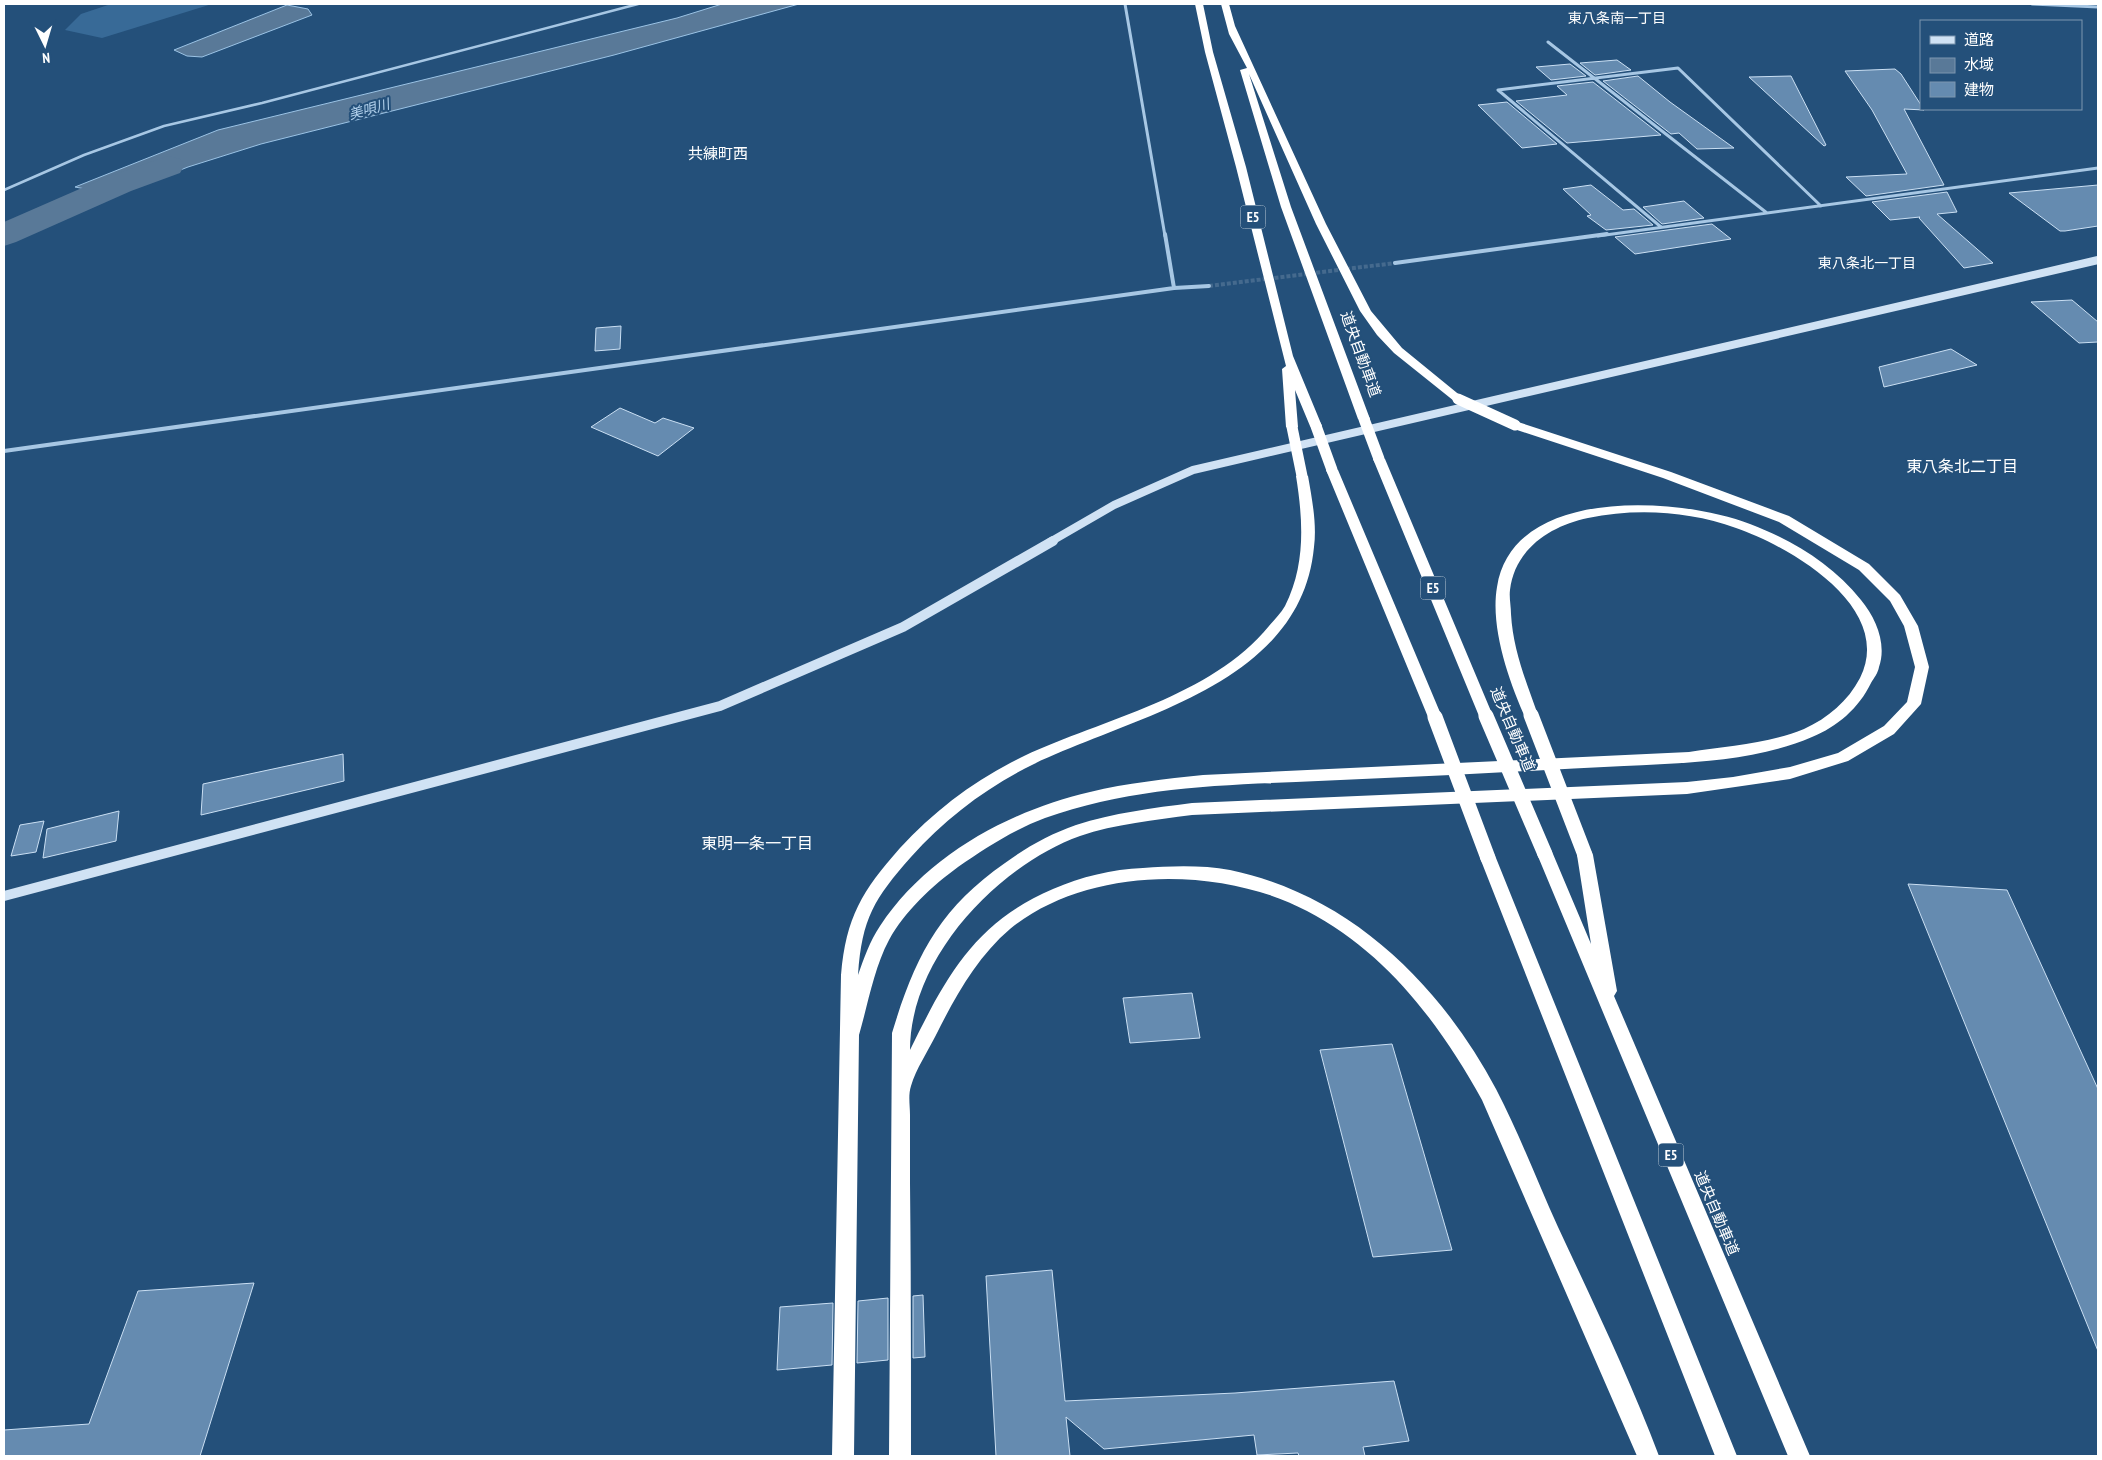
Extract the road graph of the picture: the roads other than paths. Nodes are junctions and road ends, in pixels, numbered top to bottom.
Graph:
1 (638, 4) edge
2 (1125, 4) edge
3 (1199, 4) edge
4 (1225, 4) edge
5 (2032, 4) edge
6 (2098, 7) edge
7 (1230, 24) junction
8 (1548, 42) dead end
9 (1594, 78) junction
10 (2098, 168) edge
11 (4, 190) edge
12 (1820, 206) junction
13 (1767, 213) junction
14 (1661, 227) junction
15 (2098, 260) edge
16 (1394, 262) tunnel mouth
17 (1209, 286) tunnel mouth
18 (1174, 288) junction
19 (1287, 356) junction
20 (4, 450) edge
21 (4, 896) edge
22 (1613, 1021) junction
23 (850, 1035) junction
24 (900, 1089) junction
25 (843, 1456) edge
26 (900, 1456) edge
27 (1648, 1456) edge
28 (1726, 1456) edge
29 (1799, 1456) edge

1 - 11 lane
2 - 18 street
3 - 19 highway, E5
4 - 7 highway, 道央自動車道 / E5
5 - 6 street
7 - 22 highway, 道央自動車道 / E5, bridge
7 - 24 highway, bridge
8 - 9 street
9 - 12 street
9 - 13 street
9 - 14 street
10 - 12 street
12 - 13 street
13 - 14 street
14 - 16 street
15 - 21 street
17 - 18 street
18 - 20 street
19 - 23 highway, bridge
19 - 28 highway, E5, bridge
22 - 23 highway, bridge
22 - 29 highway, 道央自動車道 / E5
23 - 25 highway
24 - 26 highway
24 - 27 highway

